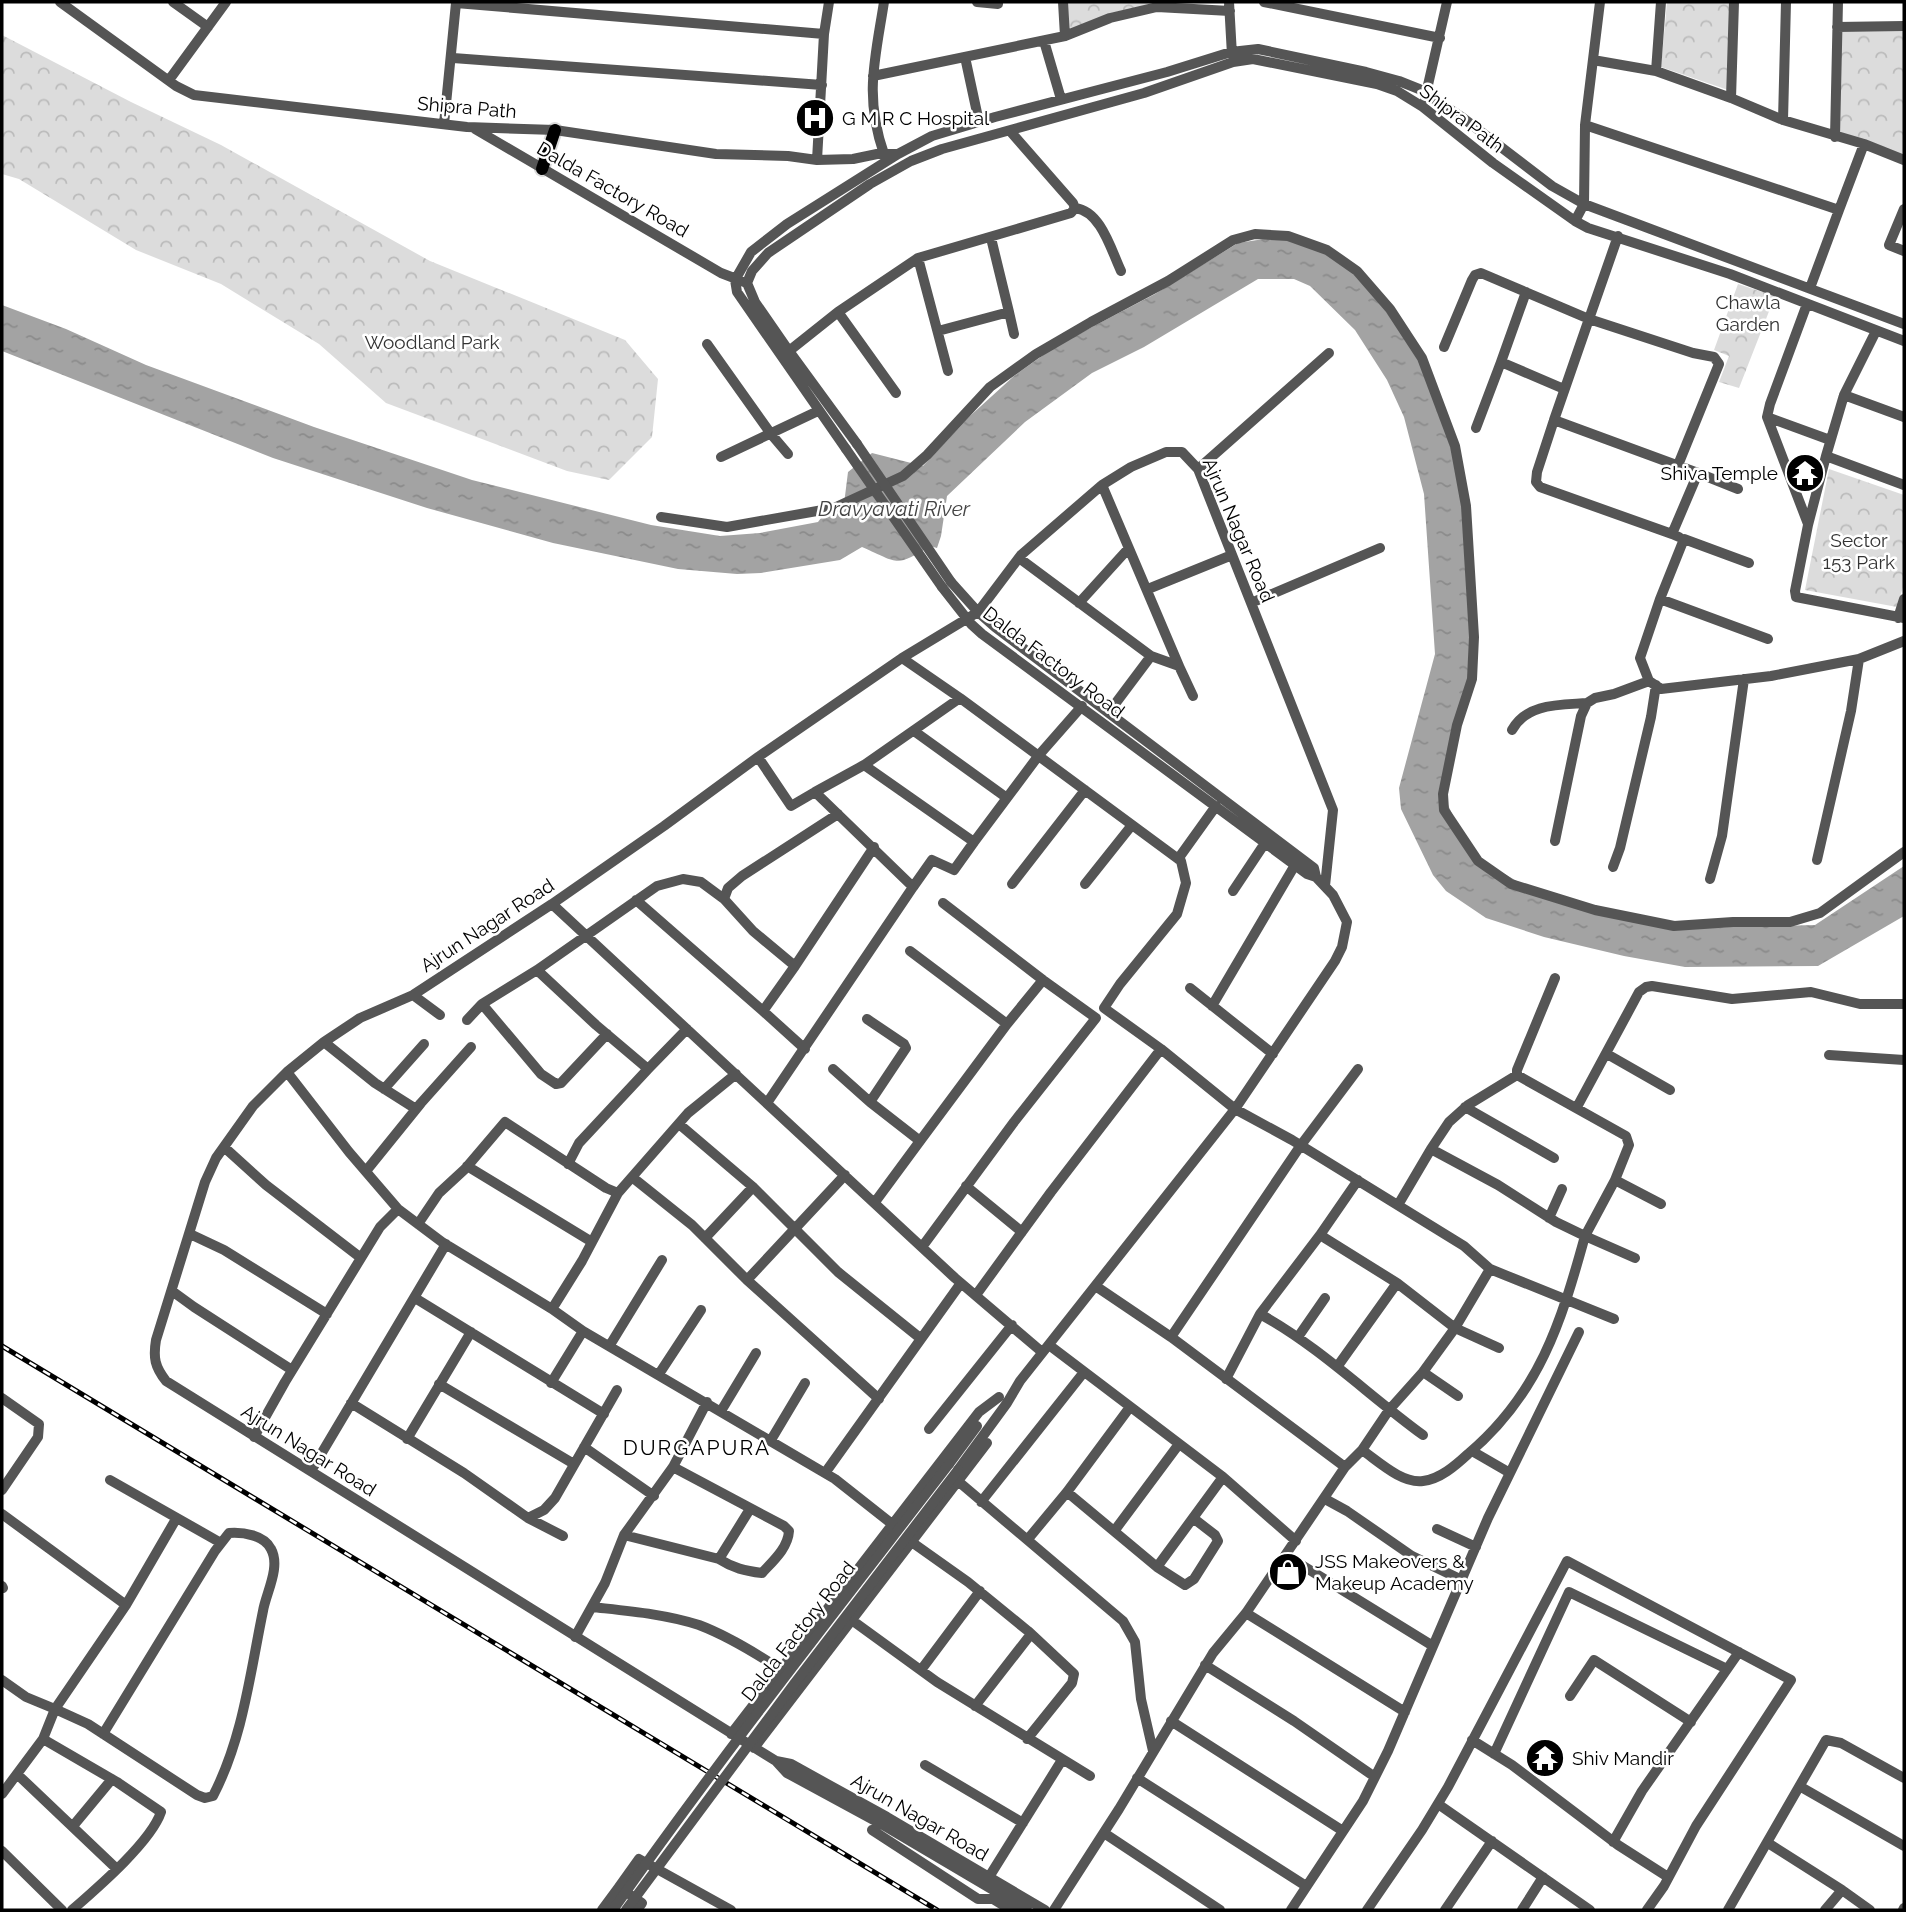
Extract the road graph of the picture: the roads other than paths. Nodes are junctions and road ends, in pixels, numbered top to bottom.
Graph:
1 (60, 2) edge
2 (173, 2) edge
3 (226, 2) edge
4 (829, 2) edge
5 (884, 2) edge
6 (977, 2) edge
7 (998, 2) edge
8 (1063, 2) edge
9 (1264, 2) edge
10 (1447, 2) edge
11 (1600, 2) edge
12 (1661, 2) edge
13 (1734, 2) edge
14 (1786, 2) edge
15 (1838, 2) edge
16 (456, 3) edge
17 (1157, 4) edge
18 (1300, 5) edge
19 (1230, 6) edge
20 (1904, 26) edge
21 (208, 27) junction
22 (1837, 27) junction
23 (824, 34) junction
24 (1065, 36) junction
25 (1440, 38) junction
26 (1044, 41) junction
27 (965, 57) junction
28 (1232, 57) junction
29 (453, 58) junction
30 (1593, 60) junction
31 (1656, 71) junction
32 (873, 76) junction
33 (169, 80) junction
34 (822, 85) junction
35 (1426, 93) junction
36 (1731, 98) junction
37 (1061, 99) junction
38 (1423, 107) junction
39 (1783, 120) junction
40 (979, 122) junction
41 (444, 124) junction
42 (1585, 125) junction
43 (474, 128) junction
44 (555, 130) junction
45 (1010, 131) junction
46 (1835, 137) junction
47 (1864, 144) junction
48 (898, 153) junction
49 (884, 154) junction
50 (817, 160) junction
51 (1904, 160) edge
52 (911, 161) junction
53 (542, 169) junction
54 (1584, 204) junction
55 (1074, 208) junction
56 (1904, 209) edge
57 (1839, 210) junction
58 (1575, 221) junction
59 (1618, 236) junction
60 (991, 238) junction
61 (1904, 251) edge
62 (918, 258) junction
63 (1121, 271) dead end
64 (736, 280) junction
65 (747, 284) junction
66 (1810, 288) junction
67 (1526, 292) junction
68 (1807, 304) junction
69 (838, 312) junction
70 (1009, 312) junction
71 (1589, 318) junction
72 (1904, 324) edge
73 (938, 331) junction
74 (1876, 331) junction
75 (1014, 334) dead end
76 (1904, 341) edge
77 (707, 344) dead end
78 (1444, 347) dead end
79 (789, 351) junction
80 (1329, 353) dead end
81 (1501, 362) junction
82 (948, 371) dead end
83 (1564, 389) junction
84 (896, 393) dead end
85 (1844, 395) junction
86 (818, 411) junction
87 (1904, 417) edge
88 (1767, 418) junction
89 (1554, 420) junction
90 (1476, 428) dead end
91 (771, 435) junction
92 (1830, 440) junction
93 (788, 454) dead end
94 (1826, 456) junction
95 (721, 457) dead end
96 (1678, 465) junction
97 (1198, 469) junction
98 (1698, 473) junction
99 (1102, 485) junction
100 (1904, 485) edge
101 (1738, 489) dead end
102 (661, 517) dead end
103 (1808, 525) junction
104 (1672, 534) junction
105 (1684, 539) junction
106 (1380, 548) dead end
107 (1128, 549) junction
108 (1232, 555) junction
109 (1019, 558) junction
110 (1749, 563) dead end
111 (947, 585) junction
112 (1148, 589) junction
113 (1660, 599) junction
114 (1904, 600) edge
115 (1079, 603) junction
116 (1251, 603) junction
117 (978, 612) junction
118 (966, 618) junction
119 (1901, 618) edge
120 (1768, 639) dead end
121 (1904, 641) edge
122 (1152, 656) junction
123 (902, 658) junction
124 (1859, 659) junction
125 (1179, 666) junction
126 (1744, 679) junction
127 (1652, 683) junction
128 (1194, 696) dead end
129 (960, 698) junction
130 (1587, 703) junction
131 (1082, 706) junction
132 (1109, 712) junction
133 (1512, 730) dead end
134 (914, 731) junction
135 (1039, 755) junction
136 (758, 757) junction
137 (864, 765) junction
138 (1086, 790) junction
139 (815, 792) junction
140 (1007, 798) junction
141 (1216, 806) junction
142 (838, 814) junction
143 (1132, 825) junction
144 (1555, 841) dead end
145 (974, 842) junction
146 (1265, 843) junction
147 (874, 847) junction
148 (1904, 852) edge
149 (1178, 859) junction
150 (1817, 860) dead end
151 (1295, 865) junction
152 (1613, 867) dead end
153 (1316, 877) junction
154 (1710, 879) dead end
155 (1012, 884) dead end
156 (1085, 884) dead end
157 (1325, 886) junction
158 (913, 887) junction
159 (1233, 891) dead end
160 (724, 899) junction
161 (636, 900) junction
162 (943, 903) dead end
163 (552, 904) junction
164 (586, 936) junction
165 (910, 951) dead end
166 (795, 966) junction
167 (537, 970) junction
168 (1555, 978) dead end
169 (1043, 980) junction
170 (1190, 988) dead end
171 (413, 995) junction
172 (482, 1004) junction
173 (1904, 1004) edge
174 (1212, 1006) junction
175 (1104, 1008) junction
176 (763, 1011) junction
177 (440, 1015) dead end
178 (1096, 1018) junction
179 (867, 1019) dead end
180 (467, 1020) dead end
181 (1007, 1024) junction
182 (687, 1029) junction
183 (607, 1034) junction
184 (324, 1042) junction
185 (424, 1044) dead end
186 (471, 1047) dead end
187 (805, 1049) junction
188 (1161, 1049) junction
189 (1273, 1054) junction
190 (1607, 1055) junction
191 (1829, 1055) dead end
192 (1904, 1060) edge
193 (648, 1069) junction
194 (833, 1069) dead end
195 (1358, 1069) dead end
196 (287, 1072) junction
197 (736, 1074) junction
198 (1517, 1075) junction
199 (384, 1089) junction
200 (1671, 1090) dead end
201 (870, 1102) junction
202 (767, 1103) junction
203 (1465, 1107) junction
204 (1577, 1107) junction
205 (416, 1109) junction
206 (1236, 1109) junction
207 (679, 1124) junction
208 (920, 1141) junction
209 (1301, 1145) junction
210 (224, 1147) junction
211 (1431, 1149) junction
212 (1553, 1158) dead end
213 (568, 1164) junction
214 (467, 1166) junction
215 (366, 1171) junction
216 (845, 1175) junction
217 (632, 1177) junction
218 (1358, 1180) junction
219 (1615, 1180) junction
220 (966, 1186) junction
221 (753, 1187) junction
222 (1562, 1189) dead end
223 (618, 1193) junction
224 (875, 1202) junction
225 (1661, 1204) dead end
226 (1398, 1205) junction
227 (398, 1209) junction
228 (1549, 1218) junction
229 (418, 1224) junction
230 (795, 1228) junction
231 (1022, 1232) junction
232 (190, 1234) junction
233 (1320, 1235) junction
234 (1585, 1236) junction
235 (705, 1238) junction
236 (592, 1242) junction
237 (446, 1244) junction
238 (922, 1247) junction
239 (361, 1258) junction
240 (1635, 1258) dead end
241 (662, 1260) dead end
242 (1490, 1269) junction
243 (747, 1280) junction
244 (961, 1283) junction
245 (1397, 1283) junction
246 (1097, 1287) junction
247 (172, 1291) junction
248 (976, 1295) junction
249 (415, 1298) junction
250 (1325, 1298) dead end
251 (1567, 1300) junction
252 (552, 1309) junction
253 (701, 1310) dead end
254 (327, 1314) junction
255 (1260, 1314) junction
256 (1614, 1319) dead end
257 (1012, 1325) junction
258 (1455, 1328) junction
259 (583, 1331) junction
260 (471, 1332) junction
261 (1579, 1332) dead end
262 (1171, 1337) junction
263 (1298, 1337) junction
264 (920, 1338) junction
265 (610, 1345) junction
266 (1046, 1348) junction
267 (1499, 1348) dead end
268 (756, 1353) dead end
269 (1337, 1367) junction
270 (292, 1370) junction
271 (1084, 1372) junction
272 (1423, 1372) junction
273 (659, 1374) junction
274 (1226, 1378) junction
275 (551, 1382) junction
276 (805, 1383) dead end
277 (439, 1384) junction
278 (617, 1390) dead end
279 (1458, 1396) dead end
280 (2, 1398) edge
281 (878, 1399) junction
282 (1003, 1400) junction
283 (707, 1402) junction
284 (351, 1403) junction
285 (1130, 1407) junction
286 (1389, 1410) junction
287 (721, 1411) junction
288 (604, 1414) junction
289 (929, 1429) dead end
290 (1423, 1435) dead end
291 (254, 1437) junction
292 (407, 1439) junction
293 (771, 1440) junction
294 (1179, 1444) junction
295 (584, 1447) junction
296 (1362, 1450) junction
297 (1472, 1451) junction
298 (574, 1464) junction
299 (673, 1467) junction
300 (953, 1467) junction
301 (1345, 1467) junction
302 (311, 1471) junction
303 (825, 1473) junction
304 (1510, 1473) junction
305 (6, 1475) edge
306 (1223, 1477) junction
307 (110, 1480) dead end
308 (958, 1482) junction
309 (2, 1490) edge
310 (1067, 1492) junction
311 (654, 1496) junction
312 (1325, 1499) junction
313 (981, 1502) junction
314 (750, 1509) junction
315 (2, 1514) edge
316 (528, 1518) junction
317 (1192, 1518) junction
318 (176, 1519) junction
319 (892, 1524) junction
320 (1437, 1529) dead end
321 (1115, 1530) junction
322 (624, 1535) junction
323 (563, 1536) dead end
324 (1028, 1539) junction
325 (1296, 1541) junction
326 (912, 1543) junction
327 (221, 1544) junction
328 (1476, 1547) junction
329 (1287, 1556) junction
330 (719, 1559) junction
331 (1157, 1567) junction
332 (1462, 1580) junction
333 (980, 1591) junction
334 (126, 1605) junction
335 (592, 1607) junction
336 (1246, 1613) junction
337 (1539, 1615) junction
338 (853, 1621) junction
339 (1555, 1622) junction
340 (1031, 1634) junction
341 (575, 1637) junction
342 (1433, 1646) junction
343 (1739, 1652) junction
344 (1205, 1665) junction
345 (780, 1669) junction
346 (1727, 1669) junction
347 (920, 1670) junction
348 (2, 1680) edge
349 (1570, 1696) dead end
350 (975, 1706) junction
351 (55, 1709) junction
352 (1405, 1712) junction
353 (1171, 1721) junction
354 (1691, 1722) junction
355 (103, 1734) junction
356 (731, 1734) junction
357 (43, 1739) junction
358 (1027, 1739) junction
359 (1472, 1740) junction
360 (754, 1748) junction
361 (1153, 1751) junction
362 (1494, 1754) junction
363 (1062, 1760) junction
364 (776, 1761) junction
365 (925, 1765) dead end
366 (17, 1774) junction
367 (1090, 1776) dead end
368 (1375, 1777) junction
369 (1137, 1778) junction
370 (1904, 1778) edge
371 (112, 1779) junction
372 (1801, 1787) junction
373 (2, 1794) edge
374 (1438, 1804) junction
375 (1023, 1823) junction
376 (73, 1826) junction
377 (872, 1830) dead end
378 (1343, 1831) junction
379 (1104, 1833) junction
380 (1492, 1841) junction
381 (1613, 1842) junction
382 (1768, 1843) junction
383 (1904, 1846) edge
384 (2, 1851) edge
385 (117, 1869) junction
386 (989, 1877) junction
387 (1543, 1877) junction
388 (1668, 1877) junction
389 (1307, 1886) junction
390 (619, 1887) junction
391 (1842, 1890) junction
392 (639, 1907) edge
393 (62, 1910) edge
394 (72, 1910) edge
395 (602, 1910) edge
396 (613, 1910) edge
397 (626, 1910) edge
398 (653, 1910) edge
399 (731, 1910) edge
400 (1011, 1910) edge
401 (1027, 1910) edge
402 (1045, 1910) edge
403 (1054, 1910) edge
404 (1220, 1910) edge
405 (1291, 1910) edge
406 (1367, 1910) edge
407 (1445, 1910) edge
408 (1522, 1910) edge
409 (1590, 1910) edge
410 (1647, 1910) edge
411 (1728, 1910) edge
412 (1825, 1910) edge
413 (1870, 1910) edge

1 - 33 street, Shipra Path
2 - 21 street
3 - 21 street
4 - 23 street
5 - 32 street
6 - 7 street
8 - 24 street
9 - 18 street
10 - 25 street
11 - 30 street
12 - 31 street
13 - 36 street
14 - 39 street
15 - 22 street
16 - 23 street
16 - 29 street
17 - 19 street
17 - 24 street
18 - 25 street
19 - 28 street
20 - 22 street
21 - 33 street
22 - 46 street
23 - 34 street
24 - 26 street
25 - 35 street
26 - 27 street
26 - 37 street
27 - 32 street
27 - 40 street
28 - 35 street, Shipra Path
28 - 37 street, Shipra Path
28 - 38 street, Shipra Path
28 - 45 street, Shipra Path
29 - 34 street
29 - 41 street
30 - 31 street
30 - 42 street
31 - 36 street
32 - 49 street
33 - 41 street, Shipra Path
34 - 50 street
35 - 38 street
35 - 54 street, Shipra Path
36 - 39 street
37 - 40 street, Shipra Path
38 - 58 street, Shipra Path
39 - 46 street
40 - 48 street, Shipra Path
41 - 43 street, Shipra Path
42 - 54 street
42 - 57 street
43 - 44 street, Shipra Path
43 - 53 street, Dalda Factory Road
44 - 50 street, Shipra Path
44 - 53 main road
45 - 52 street, Shipra Path
45 - 55 street
46 - 47 street
47 - 51 street
47 - 57 street
48 - 49 street, Shipra Path
48 - 52 street
48 - 64 street
49 - 50 street, Shipra Path
52 - 65 street, Shipra Path
53 - 64 street, Dalda Factory Road
54 - 58 street
54 - 66 street, Shipra Path
55 - 60 street
55 - 63 street
56 - 61 street
57 - 66 street
58 - 59 street, Shipra Path
59 - 68 street, Shipra Path
59 - 71 street
60 - 62 street
60 - 70 street
62 - 69 street
62 - 73 street
64 - 65 street, Dalda Factory Road
64 - 86 street, Dalda Factory Road
65 - 79 street, Dalda Factory Road
66 - 72 street, Shipra Path
67 - 71 street
67 - 78 street
67 - 81 street
68 - 74 street, Shipra Path
68 - 88 street
69 - 79 street
69 - 84 street
70 - 73 street
70 - 75 street
71 - 83 street
71 - 96 street
73 - 82 street
74 - 76 street, Shipra Path
74 - 85 street
77 - 91 street
79 - 111 street, Dalda Factory Road, bridge
80 - 97 street
81 - 83 street
81 - 90 street
83 - 89 street
85 - 87 street
85 - 92 street
86 - 91 street
86 - 111 street, Dalda Factory Road, bridge
88 - 92 street
88 - 103 street
89 - 96 street
89 - 104 street
91 - 93 street
91 - 95 street
92 - 94 street
94 - 100 street
94 - 103 street
96 - 98 street
97 - 99 street, Ajrun Nagar Road
97 - 108 street, Ajrun Nagar Road
98 - 101 street
98 - 104 street
99 - 107 street
99 - 109 street, Ajrun Nagar Road
102 - 148 street
103 - 119 street
104 - 105 street
105 - 110 street
105 - 113 street
106 - 116 street
107 - 112 street
107 - 115 street
108 - 112 street
108 - 116 street, Ajrun Nagar Road
109 - 115 street
109 - 117 street, Ajrun Nagar Road
111 - 117 street, Dalda Factory Road
111 - 118 street, Dalda Factory Road
112 - 125 street
113 - 120 street
113 - 127 street
114 - 119 street
115 - 122 street
116 - 157 street, Ajrun Nagar Road
117 - 118 street, Ajrun Nagar Road
117 - 132 street, Dalda Factory Road
118 - 123 street, Ajrun Nagar Road
118 - 131 street, Dalda Factory Road
121 - 124 street
122 - 125 street
122 - 132 street
123 - 129 street
123 - 136 street, Ajrun Nagar Road
124 - 126 street
124 - 150 street
125 - 128 street
126 - 127 street
126 - 154 street
127 - 130 street
127 - 152 street
129 - 134 street
129 - 135 street
130 - 133 street
130 - 144 street
131 - 135 street
131 - 141 street, Dalda Factory Road
132 - 153 street, Dalda Factory Road
134 - 137 street
134 - 140 street
135 - 138 street
135 - 140 street
136 - 139 street
136 - 163 street, Ajrun Nagar Road
137 - 139 street
137 - 145 street
138 - 143 street
138 - 155 street
139 - 142 street
140 - 145 street
141 - 146 street, Dalda Factory Road
141 - 149 street
142 - 147 street
142 - 160 street
143 - 149 street
143 - 156 street
145 - 158 street
146 - 151 street, Dalda Factory Road
146 - 159 street
147 - 158 street
147 - 166 street
149 - 175 street
151 - 153 street, Dalda Factory Road
151 - 174 street
153 - 157 street, Dalda Factory Road
157 - 189 street, Dalda Factory Road
158 - 187 street
160 - 161 street
160 - 166 street
161 - 164 street
161 - 176 street
162 - 169 street
163 - 164 street
163 - 171 street, Ajrun Nagar Road
164 - 167 street
164 - 182 street
165 - 181 street
166 - 176 street
167 - 172 street
167 - 183 street
168 - 198 street
169 - 178 street
169 - 181 street
170 - 174 street
171 - 177 street
171 - 184 street, Ajrun Nagar Road
172 - 180 street
172 - 183 street
173 - 190 street
174 - 189 street
175 - 178 street
175 - 188 street
176 - 187 street
178 - 220 street
179 - 201 street
181 - 208 street
182 - 193 street
182 - 197 street
183 - 193 street
184 - 196 street, Ajrun Nagar Road
184 - 199 street
185 - 199 street
186 - 205 street
187 - 202 street
188 - 206 street
188 - 231 street
189 - 206 street, Dalda Factory Road
190 - 200 street
190 - 204 street
191 - 192 street
193 - 213 street
194 - 201 street
195 - 209 street
196 - 210 street, Ajrun Nagar Road
196 - 215 street
197 - 202 street
197 - 207 street
198 - 203 street
198 - 204 street
199 - 205 street
201 - 208 street
202 - 216 street
203 - 211 street
203 - 212 street
204 - 219 street
205 - 215 street
206 - 209 street
206 - 246 street, Dalda Factory Road
207 - 217 street
207 - 221 street
208 - 224 street
209 - 218 street
209 - 262 street
210 - 232 street, Ajrun Nagar Road
210 - 239 street
211 - 226 street
211 - 228 street
213 - 214 street
213 - 223 street
214 - 229 street
214 - 236 street
215 - 227 street
216 - 224 street
216 - 230 street
217 - 223 street
217 - 235 street
218 - 226 street
218 - 233 street
219 - 225 street
219 - 234 street
220 - 231 street
220 - 238 street
221 - 230 street
221 - 235 street
222 - 228 street
223 - 236 street
224 - 238 street
226 - 242 street
227 - 229 street
227 - 239 street
228 - 234 street
229 - 237 street
230 - 243 street
230 - 264 street
231 - 248 street
232 - 247 street, Ajrun Nagar Road
232 - 254 street
233 - 245 street
233 - 255 street
234 - 240 street
234 - 251 street
235 - 243 street
236 - 252 street
237 - 249 street
237 - 252 street
238 - 244 street
239 - 254 street
241 - 265 street
242 - 251 street
242 - 258 street
243 - 281 street
244 - 248 street
244 - 264 street
245 - 258 street
245 - 269 street
246 - 262 street
246 - 266 street, Dalda Factory Road
247 - 270 street
247 - 291 street, Ajrun Nagar Road
248 - 257 street
249 - 260 street
249 - 284 street
250 - 263 street
251 - 256 street
251 - 297 street
252 - 259 street
253 - 273 street
254 - 270 street
255 - 263 street
255 - 274 street
257 - 266 street
257 - 289 street
258 - 267 street
258 - 272 street
259 - 265 street
259 - 275 street
260 - 275 street
260 - 277 street
261 - 304 street
262 - 274 street
263 - 269 street
264 - 281 street
265 - 273 street
266 - 271 street
266 - 282 street, Dalda Factory Road
268 - 287 street
269 - 286 street
270 - 291 street
271 - 285 street
271 - 313 street
272 - 279 street
272 - 286 street
273 - 283 street
274 - 301 street
275 - 288 street
276 - 293 street
277 - 292 street
277 - 298 street
278 - 288 street
280 - 305 street
281 - 303 street
282 - 300 street, Dalda Factory Road
282 - 308 street
282 - 319 street
283 - 287 street
283 - 299 street
284 - 292 street
284 - 302 street
285 - 294 street
285 - 310 street
286 - 290 street
286 - 296 street
287 - 293 street
288 - 295 street
291 - 302 street, Ajrun Nagar Road
292 - 316 street
293 - 303 street
294 - 306 street
294 - 321 street
295 - 298 street
295 - 311 street
296 - 297 street
296 - 301 street
297 - 304 street
298 - 316 street
299 - 311 street
299 - 314 street
300 - 396 street, Dalda Factory Road, bridge
300 - 397 street, Dalda Factory Road, bridge
301 - 312 street
302 - 341 street, Ajrun Nagar Road
303 - 319 street
304 - 328 street
305 - 309 street
306 - 317 street
306 - 325 street
307 - 318 street
308 - 313 street
308 - 326 street
310 - 321 street
310 - 324 street
311 - 322 street
312 - 325 street
312 - 332 street
313 - 324 street
314 - 330 street
314 - 330 street
315 - 334 street
316 - 323 street
317 - 331 street
317 - 331 street
318 - 327 street
318 - 334 street
319 - 345 street
320 - 328 street
321 - 331 street
322 - 330 street
322 - 335 street
324 - 361 street
325 - 329 street
326 - 333 street
326 - 338 street
327 - 355 street
327 - 355 street
328 - 332 street
329 - 336 street
329 - 342 street
332 - 342 street
333 - 340 street
333 - 347 street
334 - 351 street
335 - 341 street
335 - 345 street
336 - 344 street
336 - 352 street
337 - 339 street
337 - 343 street
337 - 359 street
338 - 347 street
338 - 360 street
339 - 346 street
339 - 362 street
340 - 350 street
340 - 358 street
341 - 356 street, Ajrun Nagar Road
342 - 352 street
343 - 346 street
343 - 388 street
344 - 353 street
344 - 368 street
345 - 356 street
346 - 354 street
347 - 350 street
348 - 351 street
349 - 354 street
350 - 358 street
351 - 355 street
351 - 357 street
352 - 368 street
353 - 361 street
353 - 378 street
354 - 381 street
356 - 360 street, Ajrun Nagar Road
357 - 366 street
357 - 371 street
358 - 363 street
359 - 362 street
359 - 374 street
360 - 364 street, Ajrun Nagar Road
361 - 369 street
362 - 381 street
363 - 367 street
363 - 375 street
364 - 386 street, Ajrun Nagar Road
364 - 401 street, Ajrun Nagar Road
365 - 375 street
366 - 373 street
366 - 376 street
368 - 378 street
369 - 379 street
369 - 389 street
370 - 372 street
371 - 376 street
371 - 385 street
372 - 382 street
372 - 383 street
374 - 380 street
374 - 406 street
375 - 386 street
376 - 385 street
377 - 400 street
378 - 389 street
379 - 403 street
379 - 404 street
380 - 387 street
380 - 407 street
381 - 388 street
382 - 391 street
382 - 411 street
384 - 393 street
385 - 394 street
386 - 402 street, Ajrun Nagar Road
387 - 408 street
387 - 409 street
388 - 410 street
389 - 405 street
390 - 392 street
390 - 395 street
390 - 399 street
391 - 412 street
391 - 413 street
392 - 398 street

